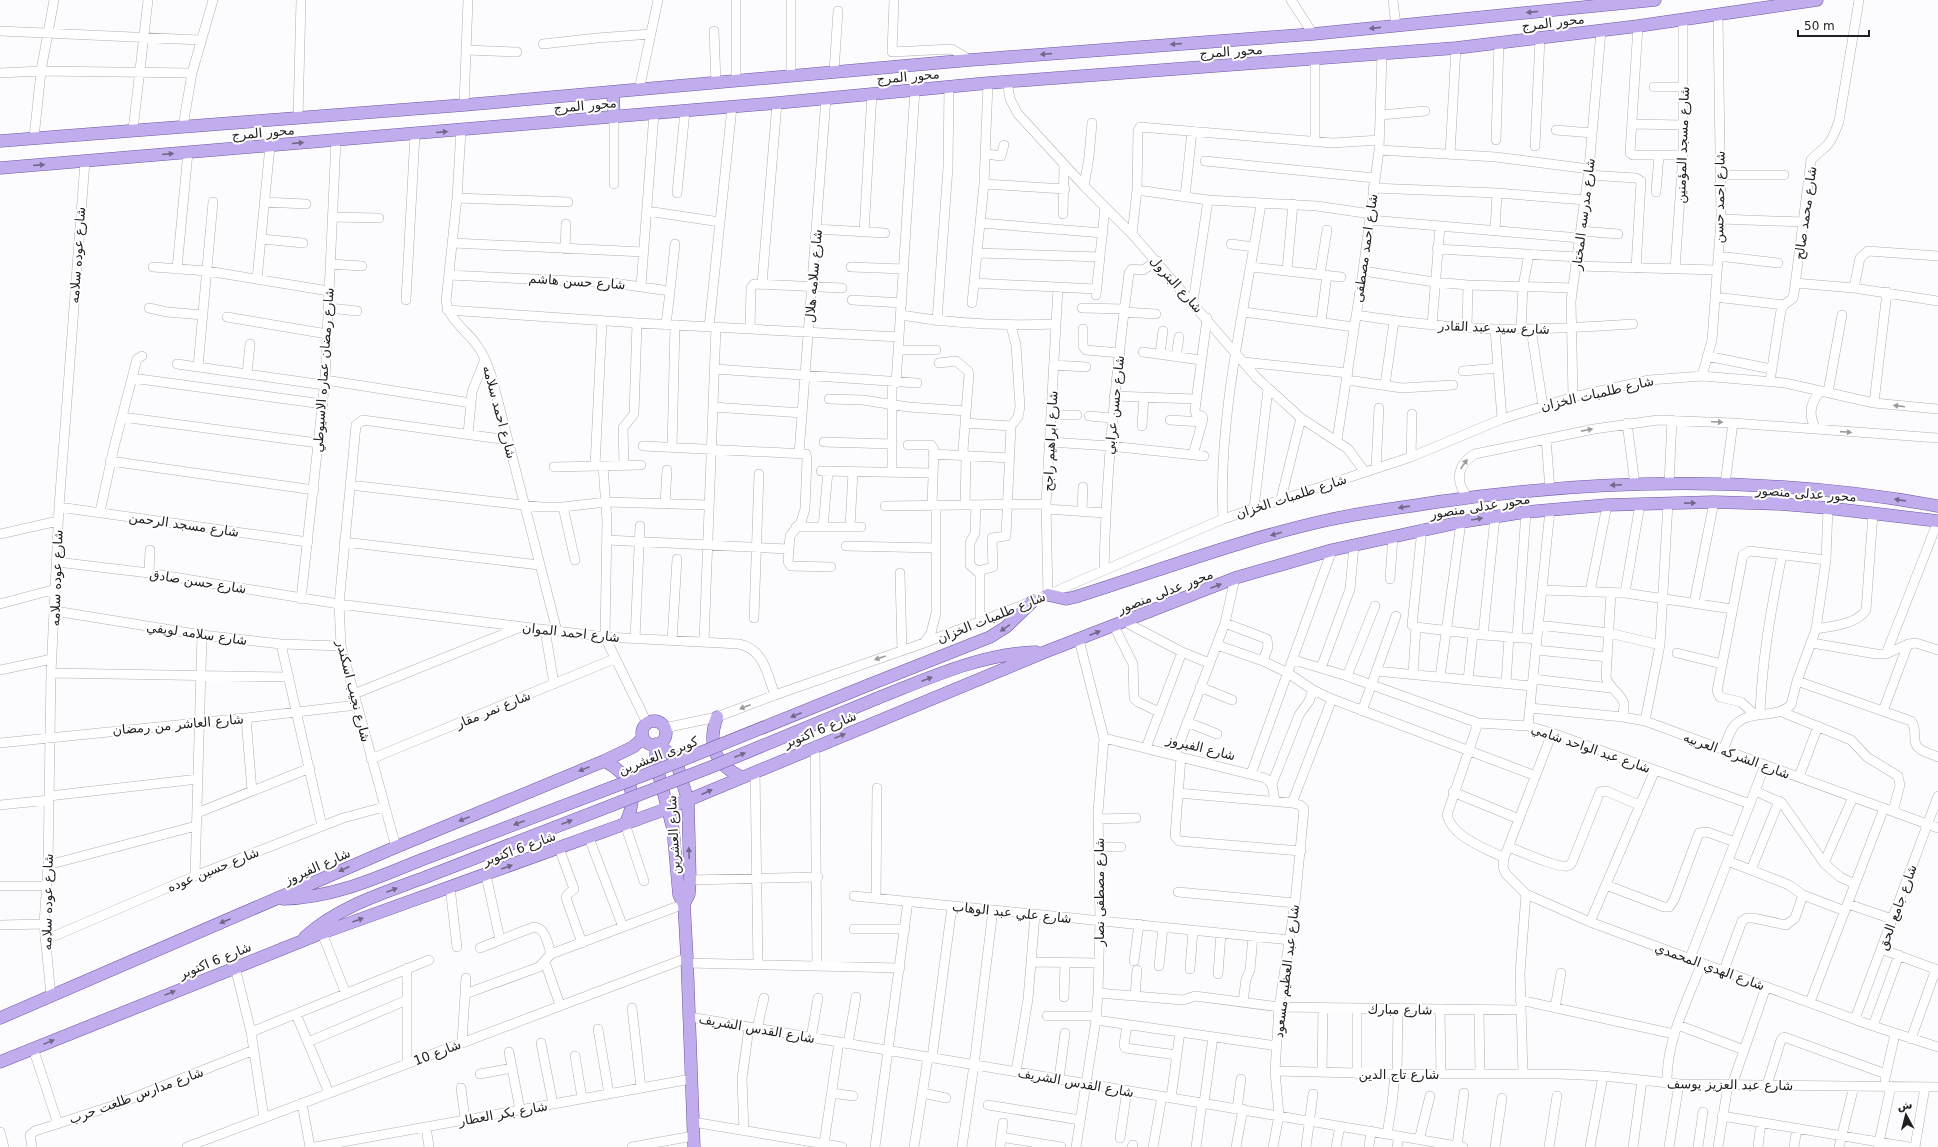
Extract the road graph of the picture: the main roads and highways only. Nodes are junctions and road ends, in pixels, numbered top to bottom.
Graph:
1 (1655, 0) edge
2 (1817, 0) edge
3 (1759, 5) edge
4 (614, 92) junction
5 (614, 117) junction
6 (0, 141) edge
7 (0, 168) edge
8 (1938, 506) edge
9 (1938, 521) edge
10 (1048, 595) road end
11 (1033, 601) road end
12 (1045, 652) junction
13 (717, 717) road end
14 (643, 738) junction
15 (656, 744) junction
16 (604, 761) junction
17 (741, 777) junction
18 (688, 801) junction
19 (669, 808) junction
20 (625, 824) junction
21 (277, 899) junction
22 (684, 904) junction
23 (298, 943) junction
24 (0, 1018) edge
25 (0, 1062) edge
26 (693, 1142) edge

1 -> 4 main road, محور المرج
2 - 3 main road, محور المرج
3 - 5 main road, محور المرج
4 - 5 main road
4 - 6 main road, محور المرج
7 -> 5 main road, محور المرج
8 -> 10 main road, محور عدلى منصور
12 -> 9 main road, محور عدلى منصور
11 -> 21 main road, كوبرى العشرين, bridge
17 -> 12 main road, شارع 6 اكتوبر
23 -> 12 main road, bridge
13 - 17 main road
14 - 15 main road
14 - 15 main road
14 - 16 main road, شارع الفيروز
15 - 18 main road, شارع العشرين
15 - 19 main road, شارع العشرين
16 - 20 main road
16 -> 21 main road, شارع الفيروز
18 -> 17 main road, شارع 6 اكتوبر
18 - 19 main road, شارع 6 اكتوبر
22 -> 18 main road, شارع العشرين
19 - 20 main road, شارع 6 اكتوبر
19 - 22 main road, شارع العشرين
23 -> 20 main road, شارع 6 اكتوبر
21 -> 24 main road, شارع الفيروز
22 - 26 main road, شارع العشرين
25 -> 23 main road, شارع 6 اكتوبر

